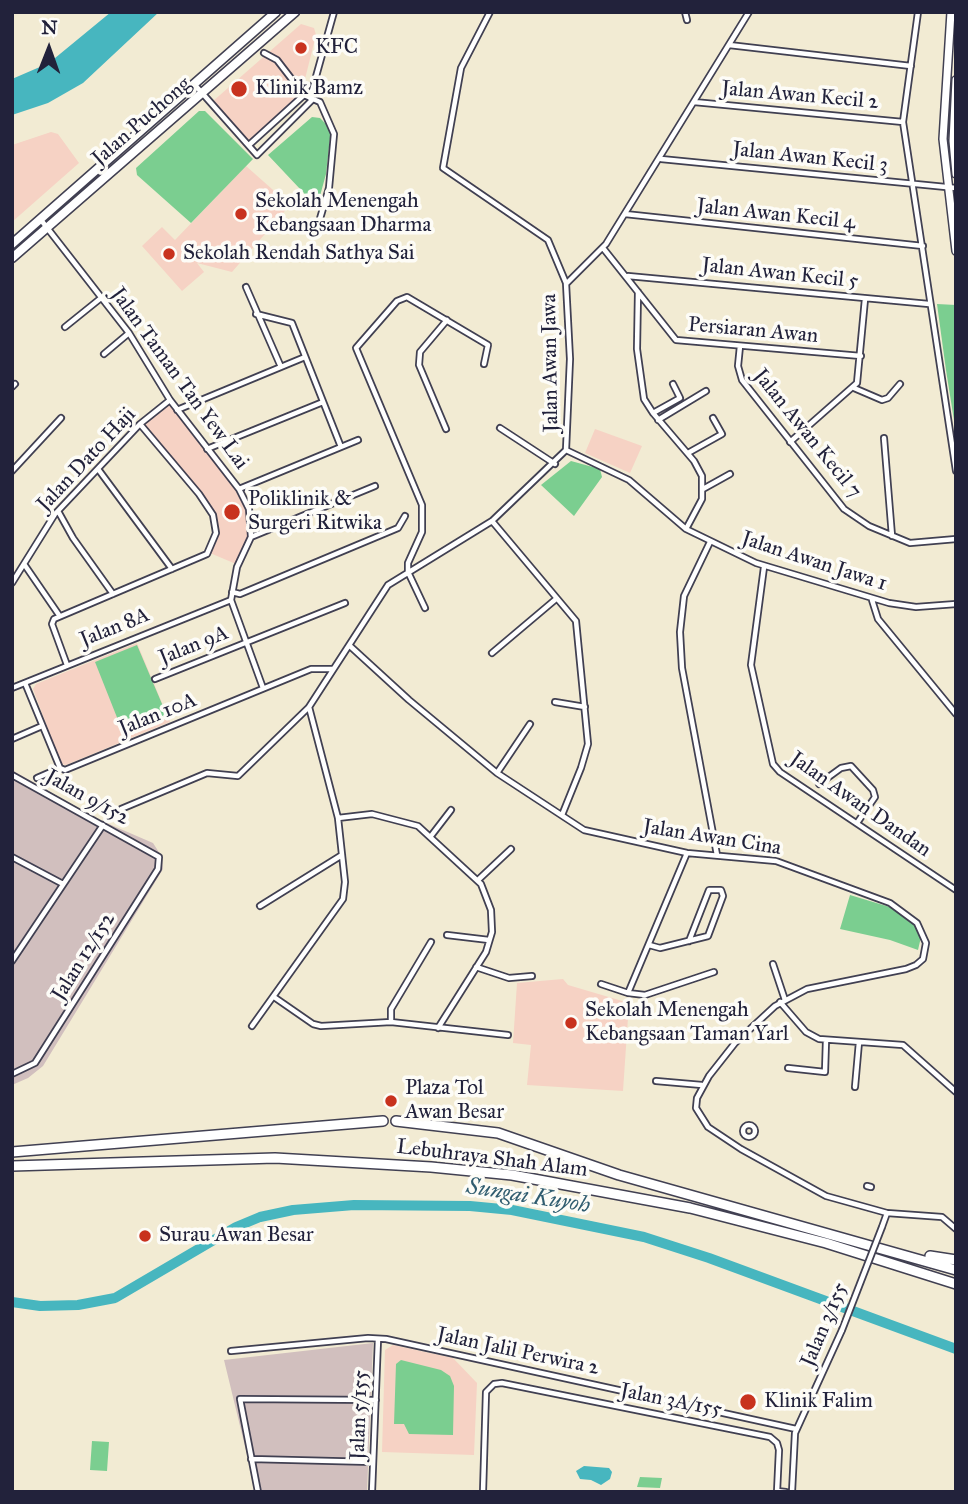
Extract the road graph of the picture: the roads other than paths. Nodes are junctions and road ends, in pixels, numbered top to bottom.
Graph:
1 (276, 12) edge
2 (295, 12) edge
3 (334, 12) edge
4 (490, 12) edge
5 (685, 12) edge
6 (749, 12) edge
7 (918, 12) edge
8 (951, 12) edge
9 (687, 20) dead end
10 (729, 45) junction
11 (264, 53) dead end
12 (911, 66) junction
13 (956, 80) edge
14 (195, 85) junction
15 (206, 97) junction
16 (309, 97) junction
17 (694, 102) junction
18 (903, 122) junction
19 (248, 145) junction
20 (661, 159) junction
21 (956, 174) edge
22 (913, 185) junction
23 (956, 188) edge
24 (947, 189) junction
25 (625, 214) junction
26 (41, 220) junction
27 (319, 222) dead end
28 (954, 222) edge
29 (47, 228) junction
30 (12, 244) edge
31 (923, 246) junction
32 (603, 248) junction
33 (956, 251) edge
34 (12, 258) edge
35 (627, 276) junction
36 (566, 283) junction
37 (246, 287) dead end
38 (638, 290) junction
39 (101, 298) junction
40 (865, 299) junction
41 (929, 304) junction
42 (256, 314) junction
43 (447, 320) junction
44 (65, 327) dead end
45 (129, 333) junction
46 (740, 346) junction
47 (104, 354) dead end
48 (861, 356) junction
49 (305, 357) junction
50 (484, 364) dead end
51 (281, 367) junction
52 (673, 383) dead end
53 (900, 384) dead end
54 (854, 388) junction
55 (706, 391) dead end
56 (170, 400) junction
57 (323, 402) junction
58 (177, 410) junction
59 (653, 414) junction
60 (61, 418) dead end
61 (713, 418) dead end
62 (658, 420) junction
63 (140, 424) junction
64 (500, 428) dead end
65 (446, 429) dead end
66 (884, 438) dead end
67 (358, 440) dead end
68 (790, 442) junction
69 (341, 447) junction
70 (207, 449) junction
71 (566, 450) junction
72 (688, 453) junction
73 (555, 464) junction
74 (98, 469) junction
75 (12, 471) edge
76 (956, 471) edge
77 (730, 474) dead end
78 (376, 486) dead end
79 (239, 489) junction
80 (703, 489) junction
81 (58, 510) junction
82 (405, 516) dead end
83 (492, 521) junction
84 (686, 529) junction
85 (251, 537) junction
86 (892, 537) junction
87 (956, 539) edge
88 (710, 542) junction
89 (24, 564) junction
90 (764, 567) junction
91 (172, 570) junction
92 (408, 572) junction
93 (12, 583) edge
94 (232, 592) junction
95 (113, 594) junction
96 (556, 599) junction
97 (231, 600) junction
98 (872, 600) junction
99 (345, 603) dead end
100 (956, 604) edge
101 (425, 608) dead end
102 (59, 615) junction
103 (245, 642) junction
104 (350, 646) junction
105 (492, 653) dead end
106 (67, 665) junction
107 (332, 669) junction
108 (155, 679) dead end
109 (25, 683) junction
110 (12, 688) edge
111 (263, 688) junction
112 (555, 702) dead end
113 (309, 707) junction
114 (585, 707) junction
115 (956, 714) edge
116 (530, 724) dead end
117 (42, 726) junction
118 (12, 739) edge
119 (62, 769) junction
120 (497, 773) junction
121 (12, 775) edge
122 (37, 778) dead end
123 (819, 784) dead end
124 (121, 809) dead end
125 (451, 810) dead end
126 (562, 815) junction
127 (338, 818) junction
128 (857, 823) junction
129 (103, 825) junction
130 (430, 836) junction
131 (148, 849) joint
132 (511, 849) dead end
133 (687, 853) junction
134 (343, 855) junction
135 (717, 855) junction
136 (12, 858) edge
137 (478, 880) junction
138 (63, 884) junction
139 (956, 890) edge
140 (260, 906) dead end
141 (447, 935) dead end
142 (489, 940) junction
143 (690, 941) junction
144 (431, 942) dead end
145 (649, 945) junction
146 (12, 961) edge
147 (773, 964) dead end
148 (476, 967) junction
149 (714, 972) dead end
150 (532, 976) dead end
151 (601, 984) dead end
152 (628, 993) junction
153 (274, 997) junction
154 (782, 1001) junction
155 (391, 1022) junction
156 (252, 1026) dead end
157 (438, 1028) junction
158 (508, 1035) dead end
159 (826, 1040) junction
160 (859, 1042) junction
161 (788, 1068) dead end
162 (12, 1074) edge
163 (656, 1081) dead end
164 (702, 1085) junction
165 (855, 1087) dead end
166 (956, 1092) edge
167 (383, 1121) dead end
168 (396, 1121) dead end
169 (747, 1138) dead end
170 (741, 1149) junction
171 (12, 1152) edge
172 (12, 1166) edge
173 (887, 1213) junction
174 (956, 1229) edge
175 (904, 1253) junction
176 (956, 1260) edge
177 (900, 1267) junction
178 (956, 1270) edge
179 (956, 1284) edge
180 (956, 1289) edge
181 (378, 1339) junction
182 (231, 1352) dead end
183 (376, 1400) junction
184 (796, 1429) junction
185 (251, 1459) junction
186 (373, 1462) junction
187 (777, 1491) edge
188 (258, 1492) edge
189 (372, 1492) edge
190 (483, 1492) edge
191 (786, 1492) edge
192 (792, 1492) edge

1 - 14 main road, Jalan Puchong
2 - 15 main road, Jalan Puchong
3 - 16 street
4 - 36 street, Jalan Awan Jawa
5 - 9 street
6 - 10 street
7 - 12 street
8 - 24 main road
10 - 12 street
10 - 17 street
11 - 16 street
12 - 18 street
13 - 21 main road
14 - 15 street
14 - 26 main road, Jalan Puchong
15 - 19 street
15 - 29 main road, Jalan Puchong
16 - 19 street
16 - 19 street
16 - 27 street
17 - 18 street, Jalan Awan Kecil 2
17 - 20 street
18 - 22 street
20 - 22 street, Jalan Awan Kecil 3
20 - 25 street
22 - 24 street, Jalan Awan Kecil 3
22 - 31 street
23 - 24 street, Jalan Awan Kecil 3
24 - 28 main road
25 - 31 street, Jalan Awan Kecil 4
25 - 32 street
26 - 29 street, Jalan Taman Tan Yew Lai
26 - 30 main road, Jalan Puchong
28 - 33 main road
29 - 34 main road, Jalan Puchong
29 - 39 street, Jalan Taman Tan Yew Lai
31 - 41 street
32 - 35 street, Persiaran Awan
32 - 36 street
35 - 38 street, Persiaran Awan
35 - 40 street, Jalan Awan Kecil 5
36 - 71 street, Jalan Awan Jawa
37 - 42 street
38 - 46 street, Persiaran Awan
38 - 59 street
39 - 44 street
39 - 45 street, Jalan Taman Tan Yew Lai
40 - 41 street, Jalan Awan Kecil 5
40 - 48 street
41 - 76 street
42 - 49 street
42 - 51 street
43 - 50 street
43 - 65 street
43 - 92 street
45 - 47 street
45 - 56 street, Jalan Taman Tan Yew Lai
46 - 48 street, Persiaran Awan
46 - 68 street, Jalan Awan Kecil 7
48 - 54 street
49 - 51 street
49 - 57 street
51 - 58 street
52 - 59 street
53 - 54 street
54 - 68 street
55 - 62 street
56 - 58 street, Jalan Taman Tan Yew Lai
56 - 63 street, Jalan Dato Haji
57 - 69 street
57 - 70 street
58 - 70 street, Jalan Taman Tan Yew Lai
59 - 62 street
60 - 75 street
61 - 72 street
62 - 72 street
63 - 74 street, Jalan Dato Haji
63 - 91 street
64 - 73 street
66 - 86 street
67 - 69 street
68 - 86 street, Jalan Awan Kecil 7
69 - 79 street
70 - 79 street, Jalan Taman Tan Yew Lai
71 - 73 street
71 - 84 street, Jalan Awan Jawa 1
72 - 80 street
73 - 83 street
74 - 81 street, Jalan Dato Haji
74 - 91 street
77 - 80 street
78 - 85 street
79 - 85 street, Jalan Taman Tan Yew Lai
80 - 84 street
81 - 89 street, Jalan Dato Haji
81 - 95 street
82 - 94 street
83 - 92 street
83 - 96 street
84 - 88 street, Jalan Awan Jawa 1
85 - 94 street
86 - 87 street, Jalan Awan Kecil 7
88 - 90 street, Jalan Awan Jawa 1
88 - 135 street
89 - 93 street, Jalan Dato Haji
89 - 102 street
90 - 98 street, Jalan Awan Jawa 1
90 - 128 street, Jalan Awan Dandan
91 - 95 street
92 - 101 street
92 - 104 street
94 - 97 street
95 - 102 street
96 - 105 street
96 - 114 street
97 - 103 street
97 - 106 street, Jalan 8A
98 - 100 street, Jalan Awan Jawa 1
98 - 115 street
99 - 103 street, Jalan 9A
102 - 106 street
103 - 108 street, Jalan 9A
103 - 111 street
104 - 107 street
104 - 120 street, Jalan Awan Cina
106 - 109 street, Jalan 8A
107 - 111 street, Jalan 10A
107 - 113 street
109 - 110 street, Jalan 8A
109 - 117 street
111 - 119 street, Jalan 10A
112 - 114 street
113 - 124 street
113 - 127 street
114 - 126 street
116 - 120 street
117 - 118 street
117 - 119 street
119 - 122 street, Jalan 10A
120 - 126 street, Jalan Awan Cina
121 - 129 street, Jalan 9/152
123 - 128 street
125 - 130 street
126 - 133 street, Jalan Awan Cina
127 - 130 street
127 - 134 street
128 - 139 street, Jalan Awan Dandan
129 - 131 street, Jalan 9/152
129 - 138 street
130 - 137 street
131 - 162 street, Jalan 12/152
132 - 137 street
133 - 135 street, Jalan Awan Cina
133 - 145 street
134 - 140 street
134 - 153 street
135 - 154 street, Jalan Awan Cina
136 - 138 street
137 - 142 street
138 - 146 street
141 - 142 street
142 - 148 street
143 - 143 street
143 - 145 street
144 - 155 street
145 - 152 street
147 - 154 street
148 - 150 street
148 - 157 street
149 - 152 street
151 - 152 street
153 - 155 street
153 - 156 street
154 - 159 street
154 - 164 street, Jalan Awan Cina
155 - 157 street
157 - 158 street
159 - 160 street
159 - 161 street
160 - 165 street
160 - 166 street
163 - 164 street
164 - 170 street
167 - 171 highway, Lebuhraya Shah Alam
168 - 175 highway, Lebuhraya Shah Alam
169 - 170 street
170 - 173 street
172 - 177 highway, Lebuhraya Shah Alam
173 - 174 street
173 - 184 street, Jalan 3/155, bridge
175 - 176 highway
175 - 178 highway, Lebuhraya Shah Alam
177 - 179 highway, Lebuhraya Shah Alam
177 - 180 highway
181 - 182 street, Jalan Jalil Perwira 2
181 - 183 street, Jalan 5/155
181 - 184 street, Jalan Jalil Perwira 2
183 - 185 street
183 - 186 street, Jalan 5/155
184 - 192 street, Jalan 3/155
185 - 186 street
185 - 188 street
186 - 189 street, Jalan 5/155
187 - 190 street, Jalan 3A/155
187 - 191 street

